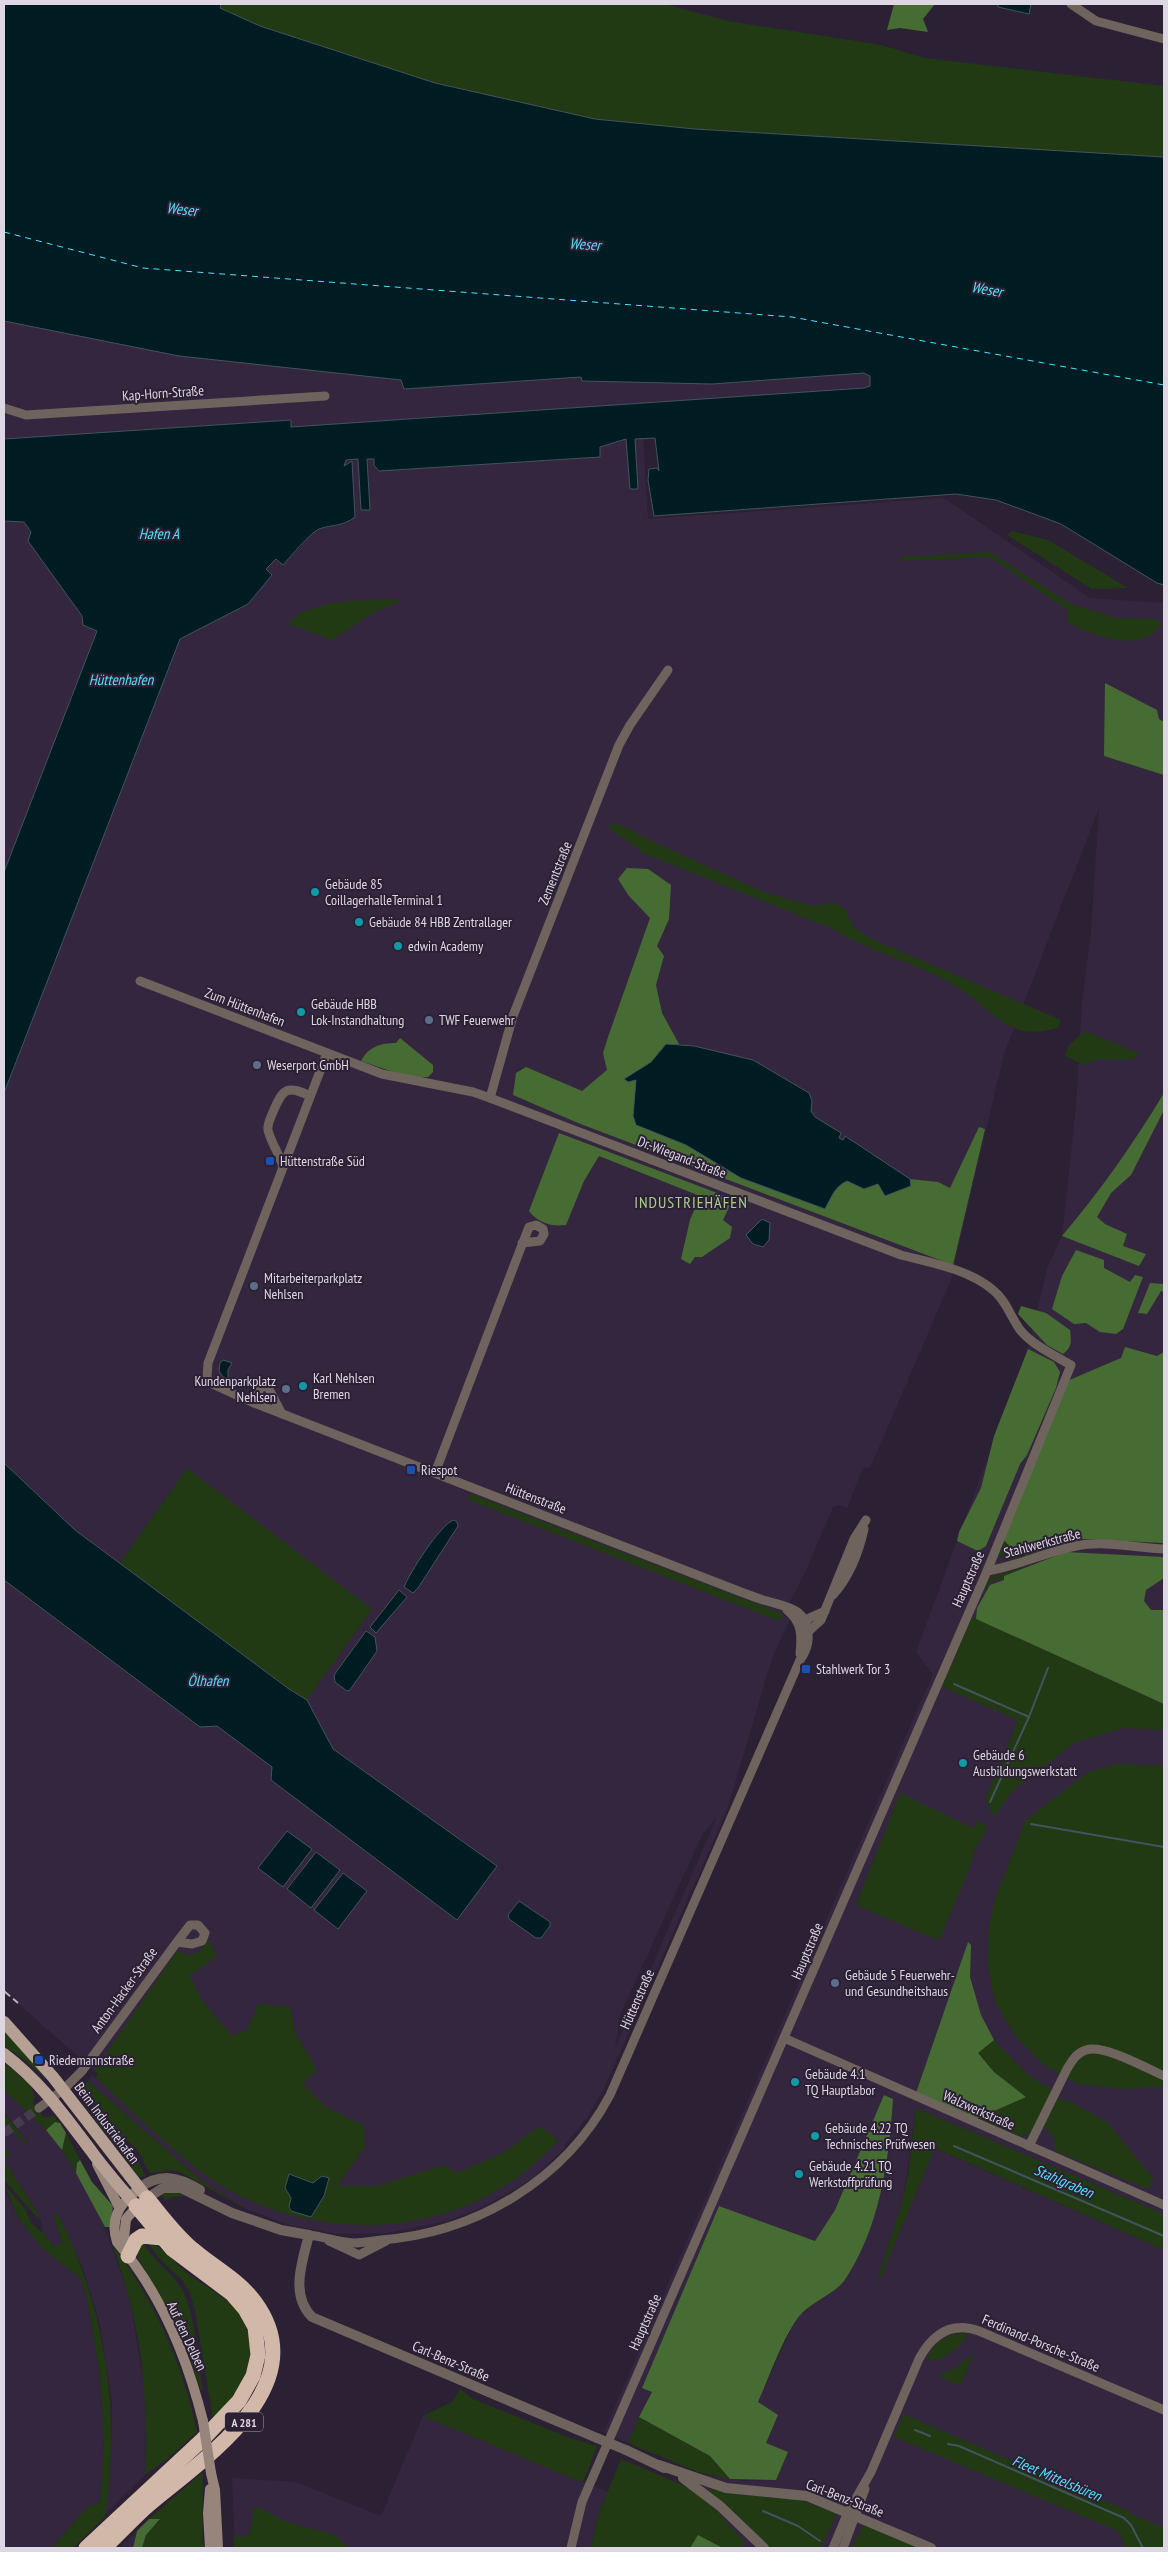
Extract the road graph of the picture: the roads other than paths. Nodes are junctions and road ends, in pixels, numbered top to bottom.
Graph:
1 (1072, 4) edge
2 (1164, 40) edge
3 (325, 396) dead end
4 (4, 408) edge
5 (668, 670) dead end
6 (140, 981) dead end
7 (327, 1053) junction
8 (341, 1058) joint
9 (310, 1096) junction
10 (490, 1098) junction
11 (283, 1167) junction
12 (522, 1243) dead end
13 (1071, 1365) joint
14 (254, 1403) junction
15 (282, 1414) junction
16 (435, 1473) junction
17 (866, 1520) dead end
18 (1164, 1549) edge
19 (987, 1570) junction
20 (805, 1627) junction
21 (178, 1942) dead end
22 (4, 2022) edge
23 (784, 2038) junction
24 (4, 2054) edge
25 (1164, 2076) edge
26 (64, 2089) junction
27 (53, 2098) junction
28 (39, 2108) tunnel mouth
29 (1029, 2146) junction
30 (93, 2153) junction
31 (138, 2197) junction
32 (1164, 2205) edge
33 (119, 2207) junction
34 (309, 2235) junction
35 (162, 2238) junction
36 (388, 2240) junction
37 (126, 2252) junction
38 (1164, 2410) edge
39 (659, 2465) junction
40 (211, 2473) junction
41 (853, 2514) junction
42 (86, 2548) edge
43 (104, 2548) edge
44 (210, 2548) edge
45 (218, 2548) edge
46 (572, 2548) edge
47 (764, 2548) edge
48 (833, 2548) edge
49 (843, 2548) edge
50 (931, 2548) edge

1 - 2 street
3 - 4 street, Kap-Horn-Straße
5 - 10 street, Zementstraße
6 - 7 street, Zum Hüttenhafen
7 - 8 street, Zum Hüttenhafen
7 - 9 street, Hüttenstraße
8 - 10 street, Dr.-Wiegand-Straße
9 - 11 street, Hüttenstraße
9 - 11 street
10 - 13 street, Dr.-Wiegand-Straße
11 - 14 street, Hüttenstraße
12 - 16 street
13 - 19 street, Hauptstraße
14 - 15 street, Hüttenstraße
14 - 15 street
15 - 16 street, Hüttenstraße
16 - 20 street, Hüttenstraße
17 - 20 street
18 - 19 street, Stahlwerkstraße
19 - 23 street, Hauptstraße
20 - 36 street, Hüttenstraße
21 - 26 street, Anton-Hacker-Straße
22 - 26 main road, Beim Industriehafen
23 - 29 street, Walzwerkstraße
23 - 46 street, Hauptstraße
24 - 27 main road, Beim Industriehafen
25 - 29 street
26 - 27 street, Anton-Hacker-Straße
26 - 31 main road, Beim Industriehafen
27 - 28 street
27 - 30 main road, Beim Industriehafen
29 - 32 street, Walzwerkstraße
30 - 31 main road, Beim Industriehafen
30 - 33 main road
31 - 33 main road
31 - 34 street, Hüttenstraße
31 - 35 highway, A 281
31 - 37 main road
31 - 43 highway, A 281
33 - 37 main road, Auf den Delben
34 - 36 street, Hüttenstraße
34 - 36 street, Hüttenstraße
34 - 39 street, Carl-Benz-Straße, bridge
35 - 37 highway
35 - 42 highway, A 281
37 - 40 main road, Auf den Delben, bridge
38 - 41 street, Ferdinand-Porsche-Straße
39 - 41 street, Carl-Benz-Straße
39 - 47 street, Carl-Benz-Straße
40 - 44 main road, Auf den Delben
40 - 45 main road, Auf den Delben
41 - 48 street, Ferdinand-Porsche-Straße
41 - 49 street, Ferdinand-Porsche-Straße
41 - 50 street, Carl-Benz-Straße

